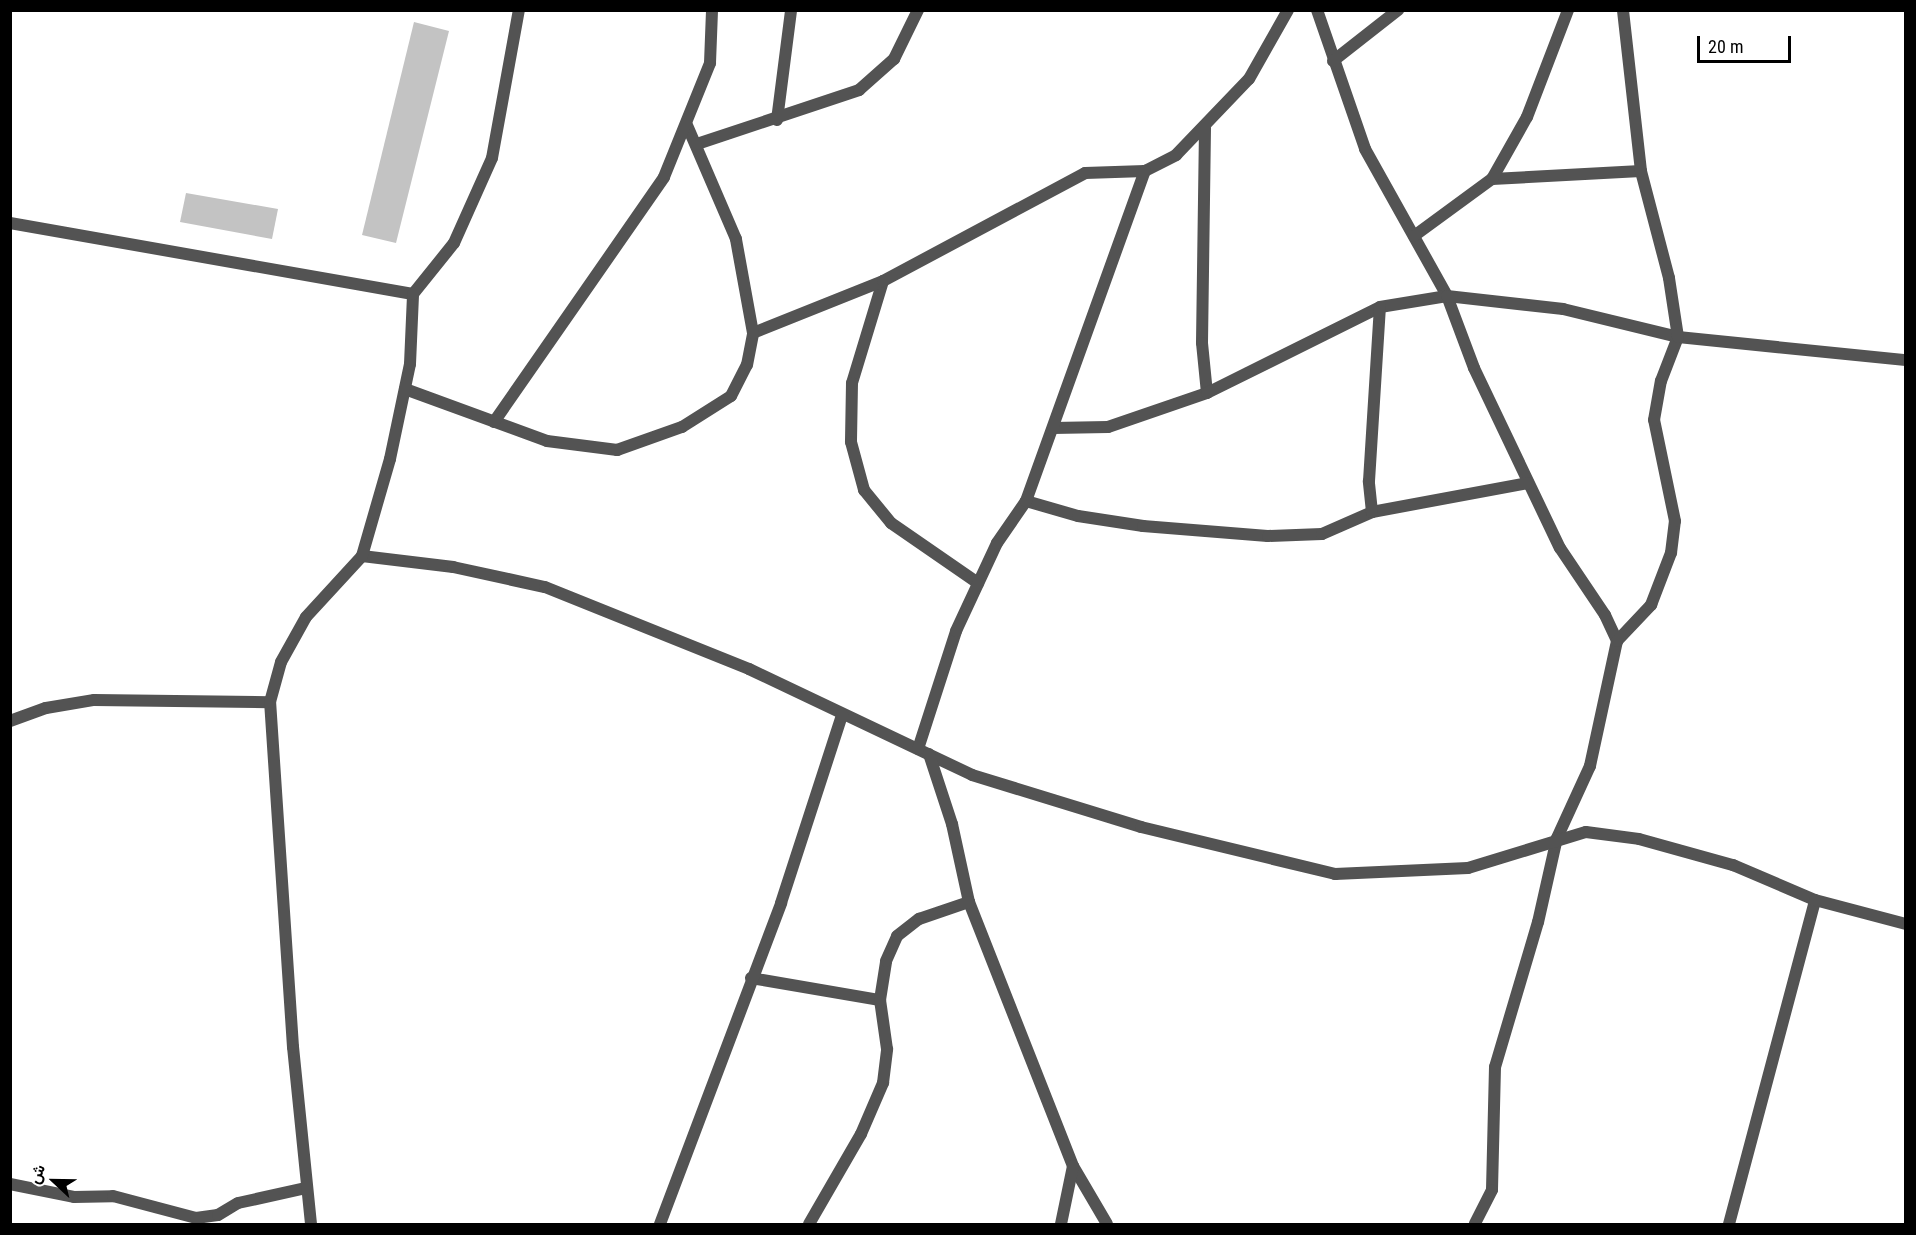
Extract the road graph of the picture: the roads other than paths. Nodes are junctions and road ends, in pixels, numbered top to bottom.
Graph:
1 (519, 10) edge
2 (712, 10) edge
3 (791, 10) edge
4 (918, 10) edge
5 (1288, 10) edge
6 (1317, 10) edge
7 (1398, 10) edge
8 (1568, 10) edge
9 (1623, 10) edge
10 (1333, 61) junction
11 (777, 120) junction
12 (687, 125) junction
13 (1205, 129) junction
14 (697, 144) junction
15 (1145, 171) junction
16 (1641, 171) junction
17 (1492, 179) junction
18 (10, 223) edge
19 (1414, 236) junction
20 (883, 281) junction
21 (413, 294) junction
22 (1447, 296) junction
23 (1380, 307) junction
24 (753, 333) junction
25 (1678, 338) junction
26 (1905, 360) edge
27 (405, 388) junction
28 (1207, 393) junction
29 (494, 422) junction
30 (1053, 428) junction
31 (1528, 483) junction
32 (1026, 501) junction
33 (1372, 512) junction
34 (362, 556) junction
35 (978, 583) junction
36 (1617, 641) junction
37 (270, 702) junction
38 (842, 715) junction
39 (10, 721) edge
40 (923, 752) junction
41 (1557, 838) junction
42 (1815, 900) junction
43 (969, 902) junction
44 (1905, 924) edge
45 (751, 978) junction
46 (879, 1000) junction
47 (1073, 1166) junction
48 (10, 1184) edge
49 (306, 1188) junction
50 (311, 1224) edge
51 (660, 1224) edge
52 (809, 1224) edge
53 (1060, 1224) edge
54 (1107, 1224) edge
55 (1475, 1224) edge
56 (1729, 1224) edge

1 - 21 street
2 - 12 street
3 - 11 street
4 - 11 street
5 - 13 street
6 - 10 street
7 - 10 street
8 - 17 street
9 - 16 street
10 - 19 street
11 - 14 street
12 - 14 street
12 - 29 street
13 - 15 street
13 - 28 street
14 - 24 street
15 - 20 street
15 - 30 street
16 - 17 street
16 - 25 street
17 - 19 street
18 - 21 street
19 - 22 street
20 - 24 street
20 - 35 street
21 - 27 street
22 - 23 street
22 - 25 street
22 - 31 street
23 - 28 street
23 - 33 street
24 - 29 street
25 - 26 street
25 - 36 street
27 - 29 street
27 - 34 street
28 - 30 street
30 - 32 street
31 - 33 street
31 - 36 street
32 - 33 street
32 - 35 street
34 - 37 street
34 - 38 street
35 - 40 street
36 - 41 street
37 - 39 street
37 - 49 street
38 - 40 street
38 - 45 street
40 - 41 street
40 - 43 street
41 - 42 street
41 - 55 street
42 - 44 street
42 - 56 street
43 - 46 street
43 - 47 street
45 - 46 street
45 - 51 street
46 - 52 street
47 - 53 street
47 - 54 street
48 - 49 street
49 - 50 street

